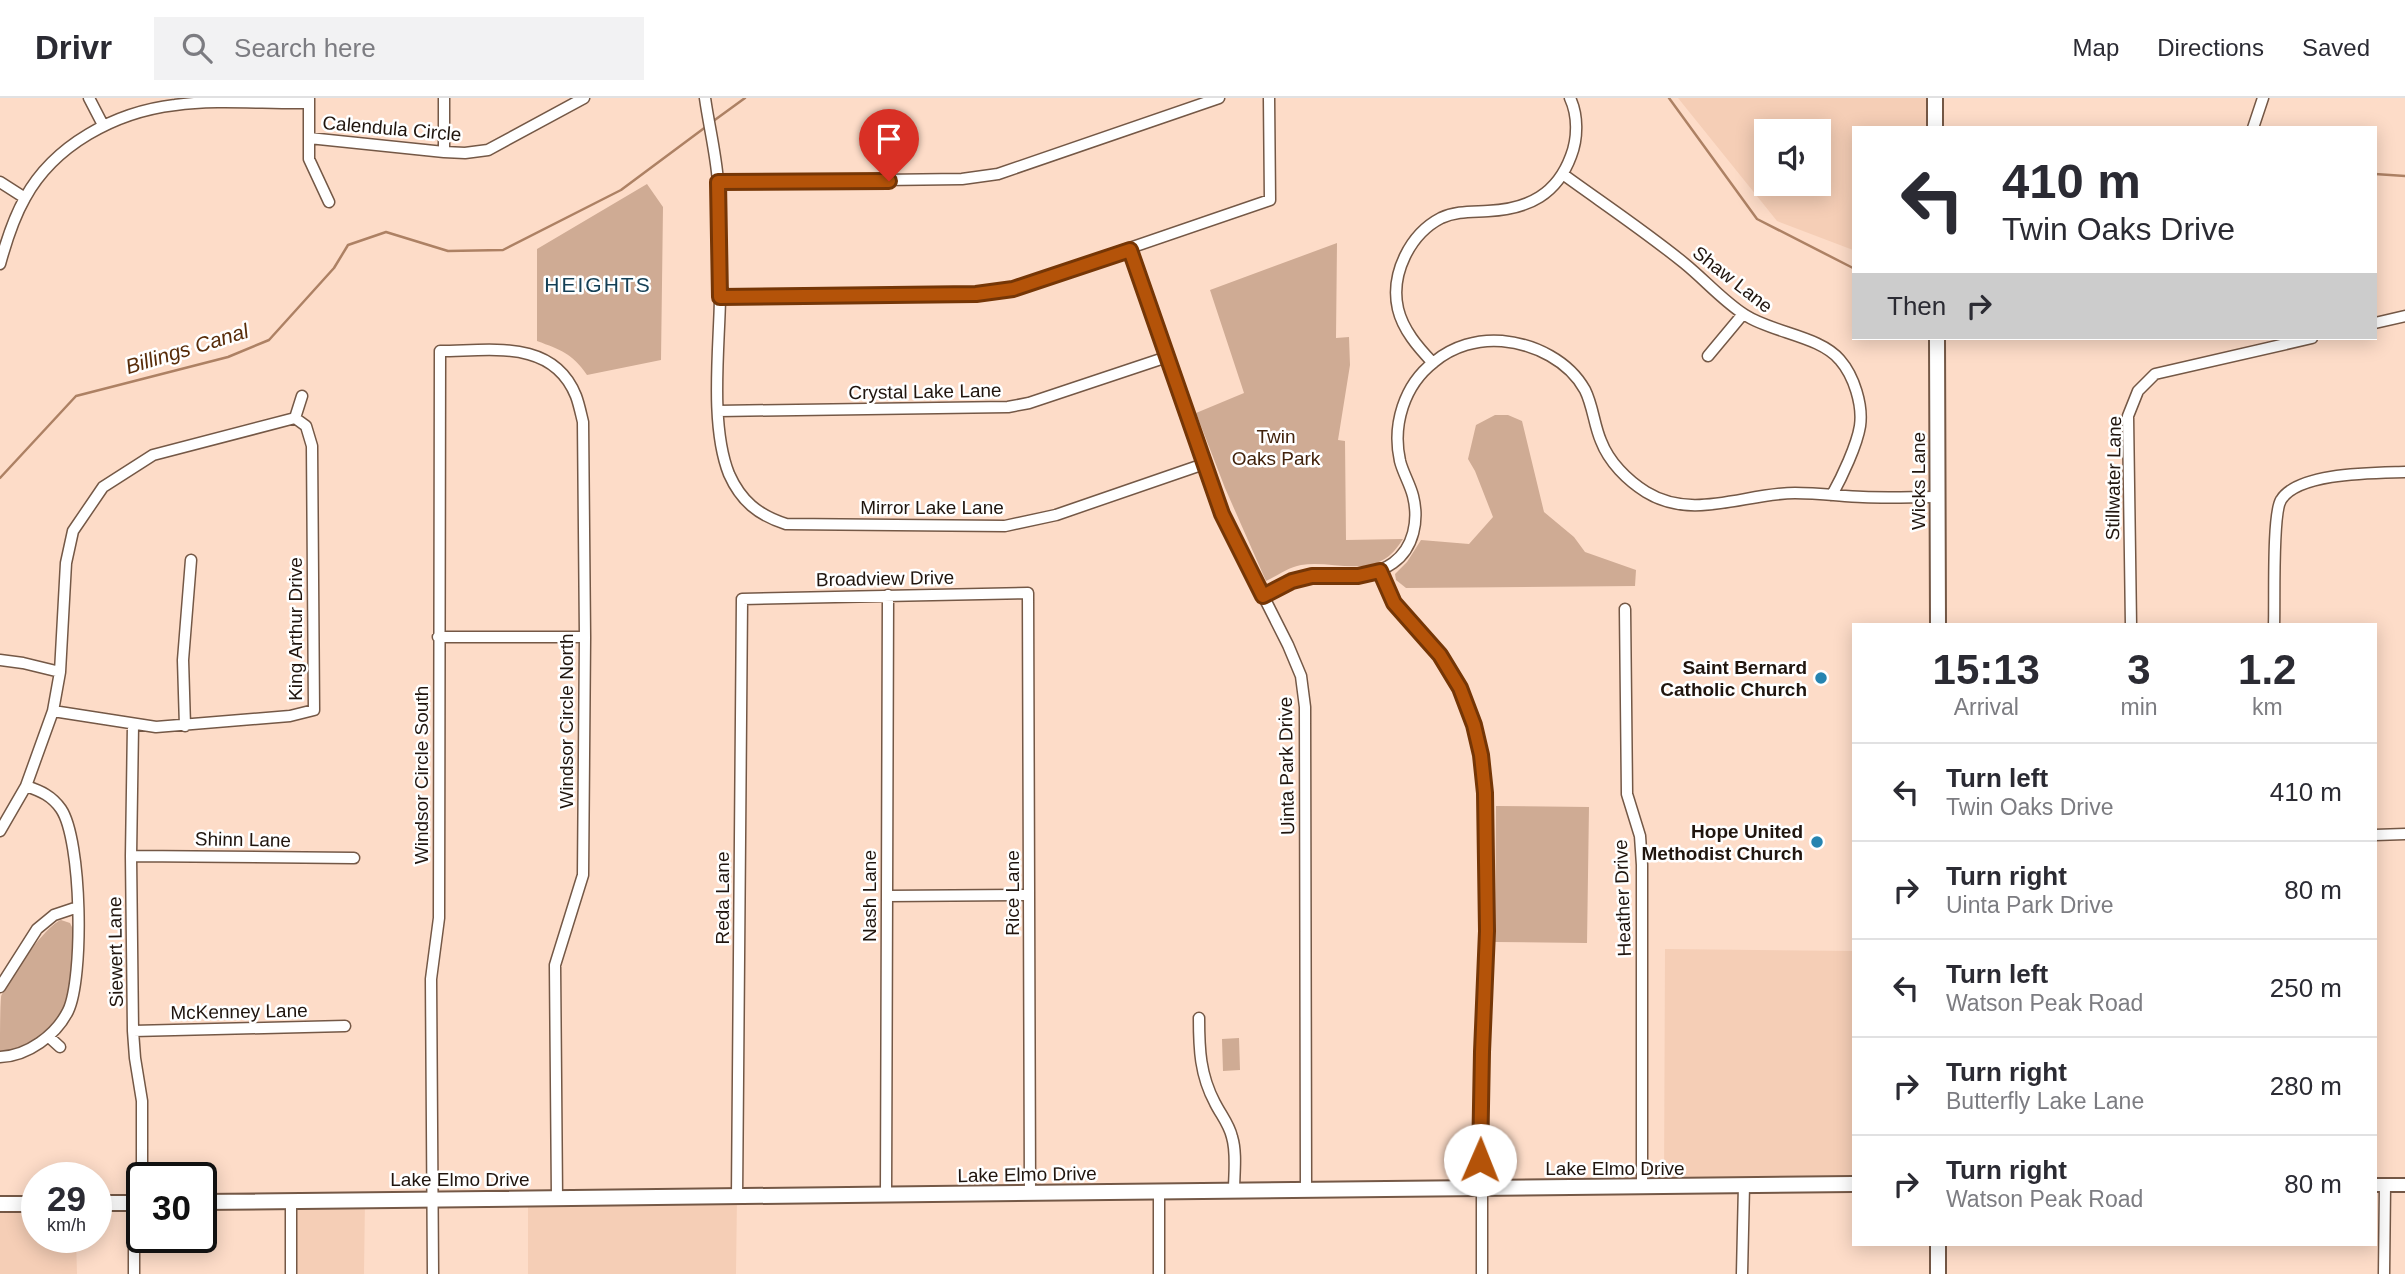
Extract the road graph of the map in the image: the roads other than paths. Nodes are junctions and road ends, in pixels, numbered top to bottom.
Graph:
1 (89, 98) edge
2 (443, 98) edge
3 (584, 98) edge
4 (1219, 98) edge
5 (1269, 98) edge
6 (1570, 98) edge
7 (1935, 98) edge
8 (2263, 98) edge
9 (309, 100) edge
10 (705, 103) edge
11 (103, 125) junction
12 (1935, 126) edge
13 (2254, 126) edge
14 (309, 138) junction
15 (444, 152) junction
16 (1564, 174) junction
17 (0, 182) edge
18 (718, 182) junction
19 (25, 198) junction
20 (329, 202) dead end
21 (1130, 250) junction
22 (0, 264) edge
23 (720, 297) junction
24 (1743, 314) junction
25 (2405, 316) edge
26 (2377, 323) edge
27 (1937, 340) edge
28 (2303, 340) edge
29 (440, 351) joint
30 (1708, 356) dead end
31 (1167, 357) junction
32 (1433, 362) junction
33 (302, 396) dead end
34 (718, 411) junction
35 (295, 418) junction
36 (1204, 464) junction
37 (2405, 472) edge
38 (1832, 495) junction
39 (1937, 497) junction
40 (191, 560) dead end
41 (1380, 571) junction
42 (1028, 593) joint
43 (888, 595) junction
44 (1263, 596) junction
45 (742, 599) joint
46 (1625, 610) dead end
47 (1938, 623) edge
48 (2132, 623) edge
49 (2274, 623) edge
50 (585, 636) junction
51 (438, 637) junction
52 (0, 660) edge
53 (60, 672) junction
54 (53, 711) junction
55 (133, 725) junction
56 (184, 726) junction
57 (26, 786) junction
58 (0, 831) edge
59 (2405, 834) edge
60 (2377, 835) edge
61 (131, 856) junction
62 (354, 858) dead end
63 (1029, 895) junction
64 (887, 897) junction
65 (78, 907) junction
66 (0, 987) edge
67 (1199, 1018) dead end
68 (345, 1026) dead end
69 (133, 1031) junction
70 (49, 1037) junction
71 (60, 1047) dead end
72 (0, 1057) edge
73 (142, 1162) edge
74 (1852, 1184) edge
75 (1744, 1185) junction
76 (2380, 1185) edge
77 (2405, 1185) edge
78 (1480, 1188) junction
79 (1642, 1188) junction
80 (1306, 1190) junction
81 (1234, 1191) junction
82 (1030, 1193) junction
83 (1159, 1193) junction
84 (886, 1196) junction
85 (737, 1197) junction
86 (557, 1198) junction
87 (431, 1199) junction
88 (291, 1200) junction
89 (217, 1202) edge
90 (0, 1204) edge
91 (21, 1204) edge
92 (1938, 1246) edge
93 (134, 1253) edge
94 (134, 1274) edge
95 (291, 1274) edge
96 (433, 1274) edge
97 (1159, 1274) edge
98 (1482, 1274) edge
99 (1742, 1274) edge
100 (1938, 1274) edge
101 (2384, 1274) edge

1 - 11 street
2 - 15 street
3 - 15 street, Calendula Circle
4 - 18 street
5 - 21 street
6 - 16 street
7 - 12 main road
8 - 13 street
9 - 11 street
9 - 14 street
10 - 18 street
11 - 19 street
14 - 15 street, Calendula Circle
14 - 20 street
16 - 24 street, Shaw Lane
16 - 32 street
17 - 19 street
18 - 23 street
19 - 22 street
21 - 23 street
21 - 31 street, Uinta Park Drive
23 - 34 street
24 - 30 street
24 - 38 street, Shaw Lane
25 - 26 street
27 - 39 main road, Wicks Lane
28 - 48 street, Stillwater Lane
29 - 50 street, Windsor Circle North
29 - 51 street, Windsor Circle South
31 - 34 street, Crystal Lake Lane
31 - 36 street, Uinta Park Drive
32 - 38 street
32 - 41 street
33 - 35 street
34 - 36 street, Mirror Lake Lane
35 - 53 street
35 - 56 street, King Arthur Drive
36 - 44 street, Uinta Park Drive
37 - 49 street
38 - 39 street
39 - 47 main road, Wicks Lane
40 - 56 street
41 - 44 street
41 - 78 street
42 - 43 street, Broadview Drive
42 - 63 street, Rice Lane
43 - 45 street, Broadview Drive
43 - 64 street, Nash Lane
44 - 80 street, Uinta Park Drive
45 - 85 street, Reda Lane
46 - 79 street, Heather Drive
50 - 51 street
50 - 86 street, Windsor Circle North
51 - 87 street, Windsor Circle South
52 - 53 street
53 - 54 street
54 - 55 street, King Arthur Drive
54 - 57 street
55 - 56 street, King Arthur Drive
55 - 61 street, Siewert Lane
57 - 58 street
57 - 65 street
59 - 60 street
61 - 62 street, Shinn Lane
61 - 69 street, Siewert Lane
63 - 64 street
63 - 82 street, Rice Lane
64 - 84 street, Nash Lane
65 - 66 street
65 - 70 street
67 - 81 street
68 - 69 street, McKenney Lane
69 - 73 street, Siewert Lane
70 - 71 street
70 - 72 street
74 - 75 main road, Lake Elmo Drive
75 - 79 main road, Lake Elmo Drive
75 - 99 street
76 - 77 street
76 - 101 street
78 - 79 main road, Lake Elmo Drive
78 - 80 main road, Lake Elmo Drive
78 - 98 street
80 - 81 main road, Lake Elmo Drive
81 - 83 main road, Lake Elmo Drive
82 - 83 main road, Lake Elmo Drive
82 - 84 main road, Lake Elmo Drive
83 - 97 street
84 - 85 main road, Lake Elmo Drive
85 - 86 main road, Lake Elmo Drive
86 - 87 main road, Lake Elmo Drive
87 - 88 main road, Lake Elmo Drive
87 - 96 street, Windsor Circle South
88 - 89 main road, Lake Elmo Drive
88 - 95 street
90 - 91 main road
92 - 100 main road
93 - 94 street

